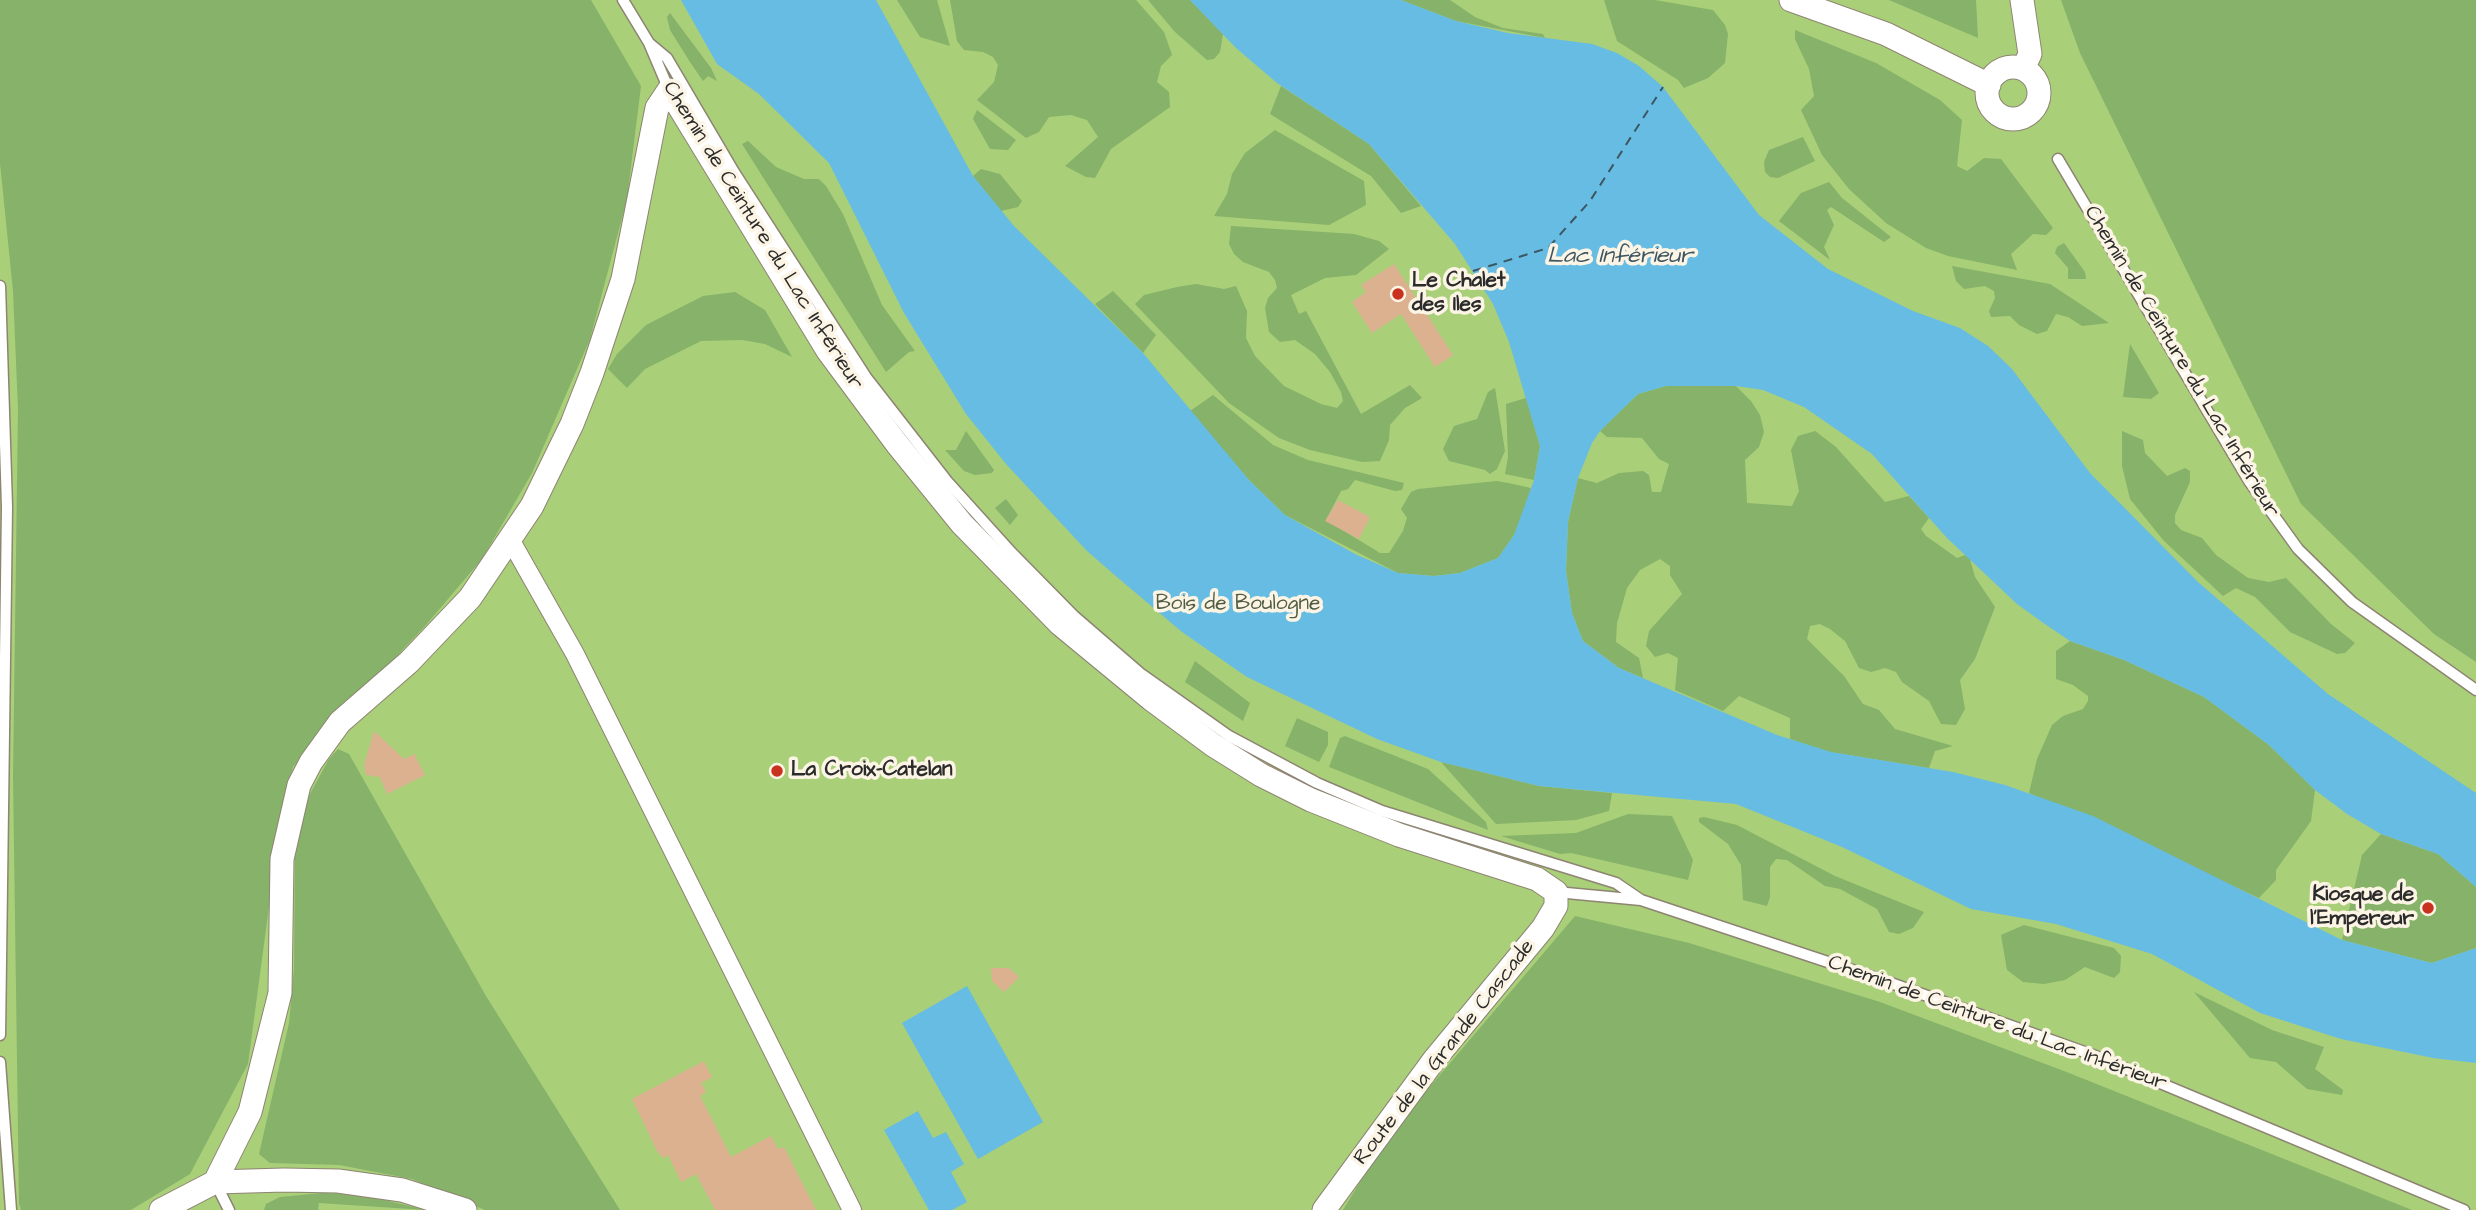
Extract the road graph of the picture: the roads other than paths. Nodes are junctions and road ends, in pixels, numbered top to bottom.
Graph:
1 (623, 0) edge
2 (1791, 0) edge
3 (2022, 0) edge
4 (649, 43) junction
5 (2023, 69) junction
6 (1989, 85) junction
7 (669, 90) junction
8 (2058, 159) dead end
9 (0, 286) edge
10 (511, 541) junction
11 (2476, 690) edge
12 (1556, 892) junction
13 (1641, 900) junction
14 (0, 1035) edge
15 (0, 1062) edge
16 (215, 1182) junction
17 (11, 1210) edge
18 (161, 1210) edge
19 (229, 1210) edge
20 (465, 1210) edge
21 (852, 1210) edge
22 (1324, 1210) edge
23 (2464, 1210) edge

1 - 4 lane, Chemin de Ceinture du Lac Inférieur
2 - 6 street
3 - 5 street
4 - 7 lane, Chemin de Ceinture du Lac Inférieur
4 - 13 lane, Chemin de Ceinture du Lac Inférieur
5 - 6 street
5 - 6 street
7 - 10 street
7 - 12 street, Chemin de Ceinture du Lac Inférieur
8 - 11 lane, Chemin de Ceinture du Lac Inférieur
9 - 14 lane
10 - 16 street
10 - 21 street
12 - 13 lane, Chemin de Ceinture du Lac Inférieur
12 - 22 street, Route de la Grande Cascade
13 - 23 lane, Chemin de Ceinture du Lac Inférieur
15 - 17 lane
16 - 18 street
16 - 19 lane
16 - 20 street

